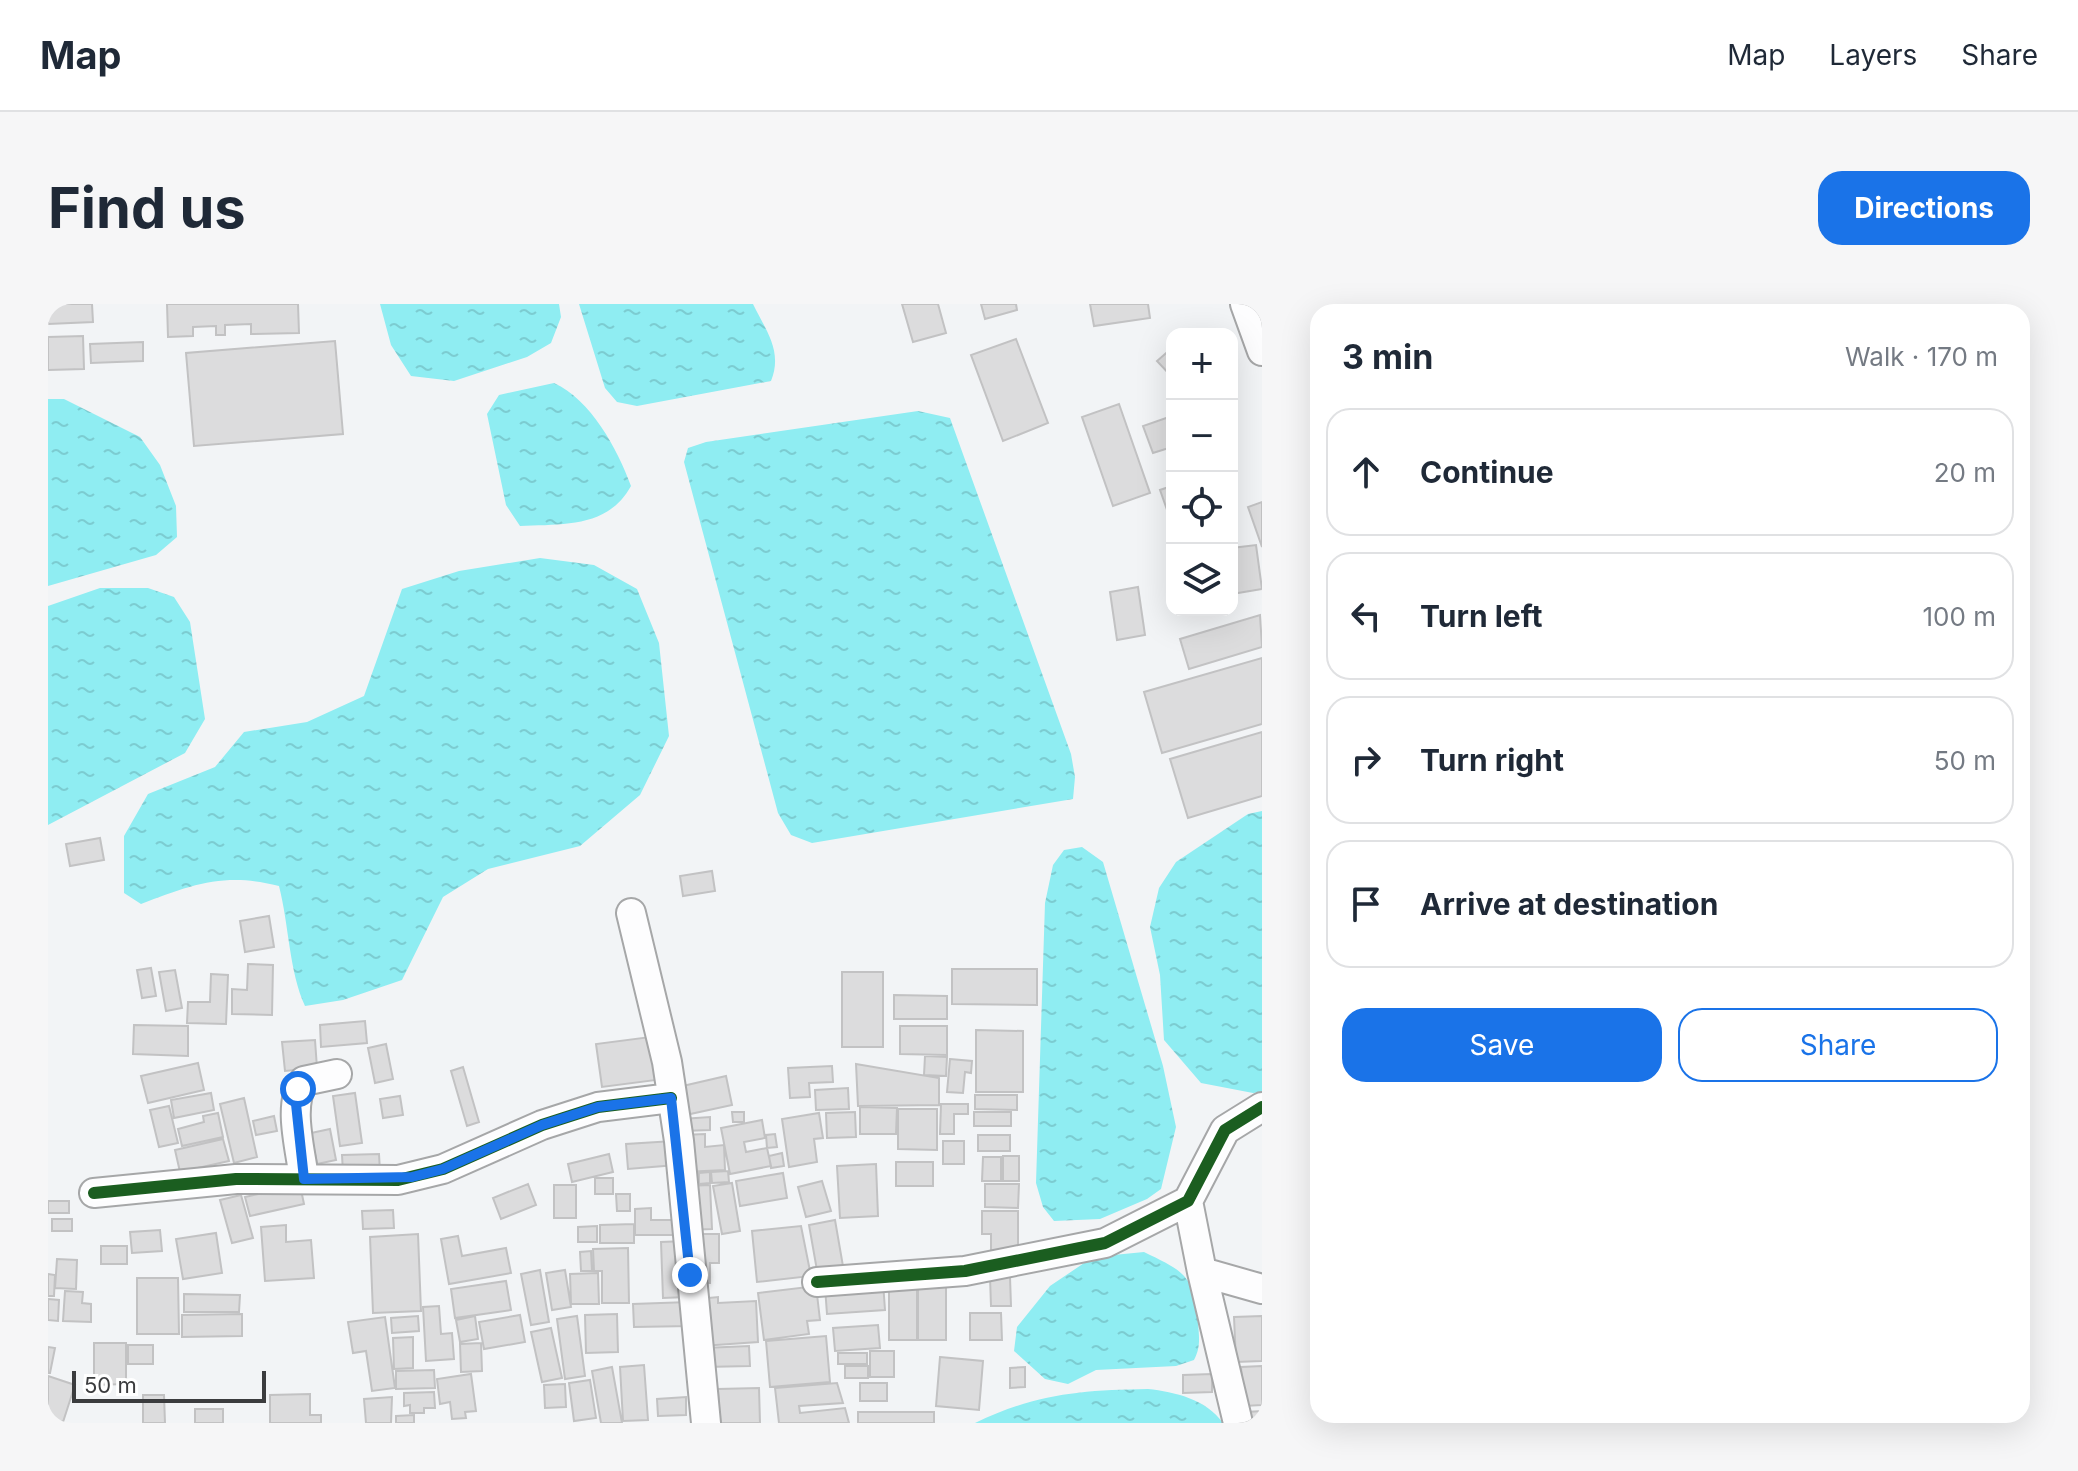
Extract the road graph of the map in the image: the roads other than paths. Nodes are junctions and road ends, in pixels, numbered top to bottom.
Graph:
1 (1245, 304) edge
2 (1262, 351) edge
3 (631, 913) dead end
4 (337, 1074) dead end
5 (671, 1098) junction
6 (1262, 1107) edge
7 (304, 1179) junction
8 (94, 1193) dead end
9 (1188, 1201) junction
10 (1202, 1272) junction
11 (817, 1282) dead end
12 (1262, 1289) edge
13 (706, 1423) edge
14 (1238, 1423) edge

1 - 2 street
3 - 5 street
4 - 7 street
5 - 7 street
5 - 13 street
6 - 9 street
7 - 8 street
9 - 10 street
9 - 11 street
10 - 12 street
10 - 14 street

